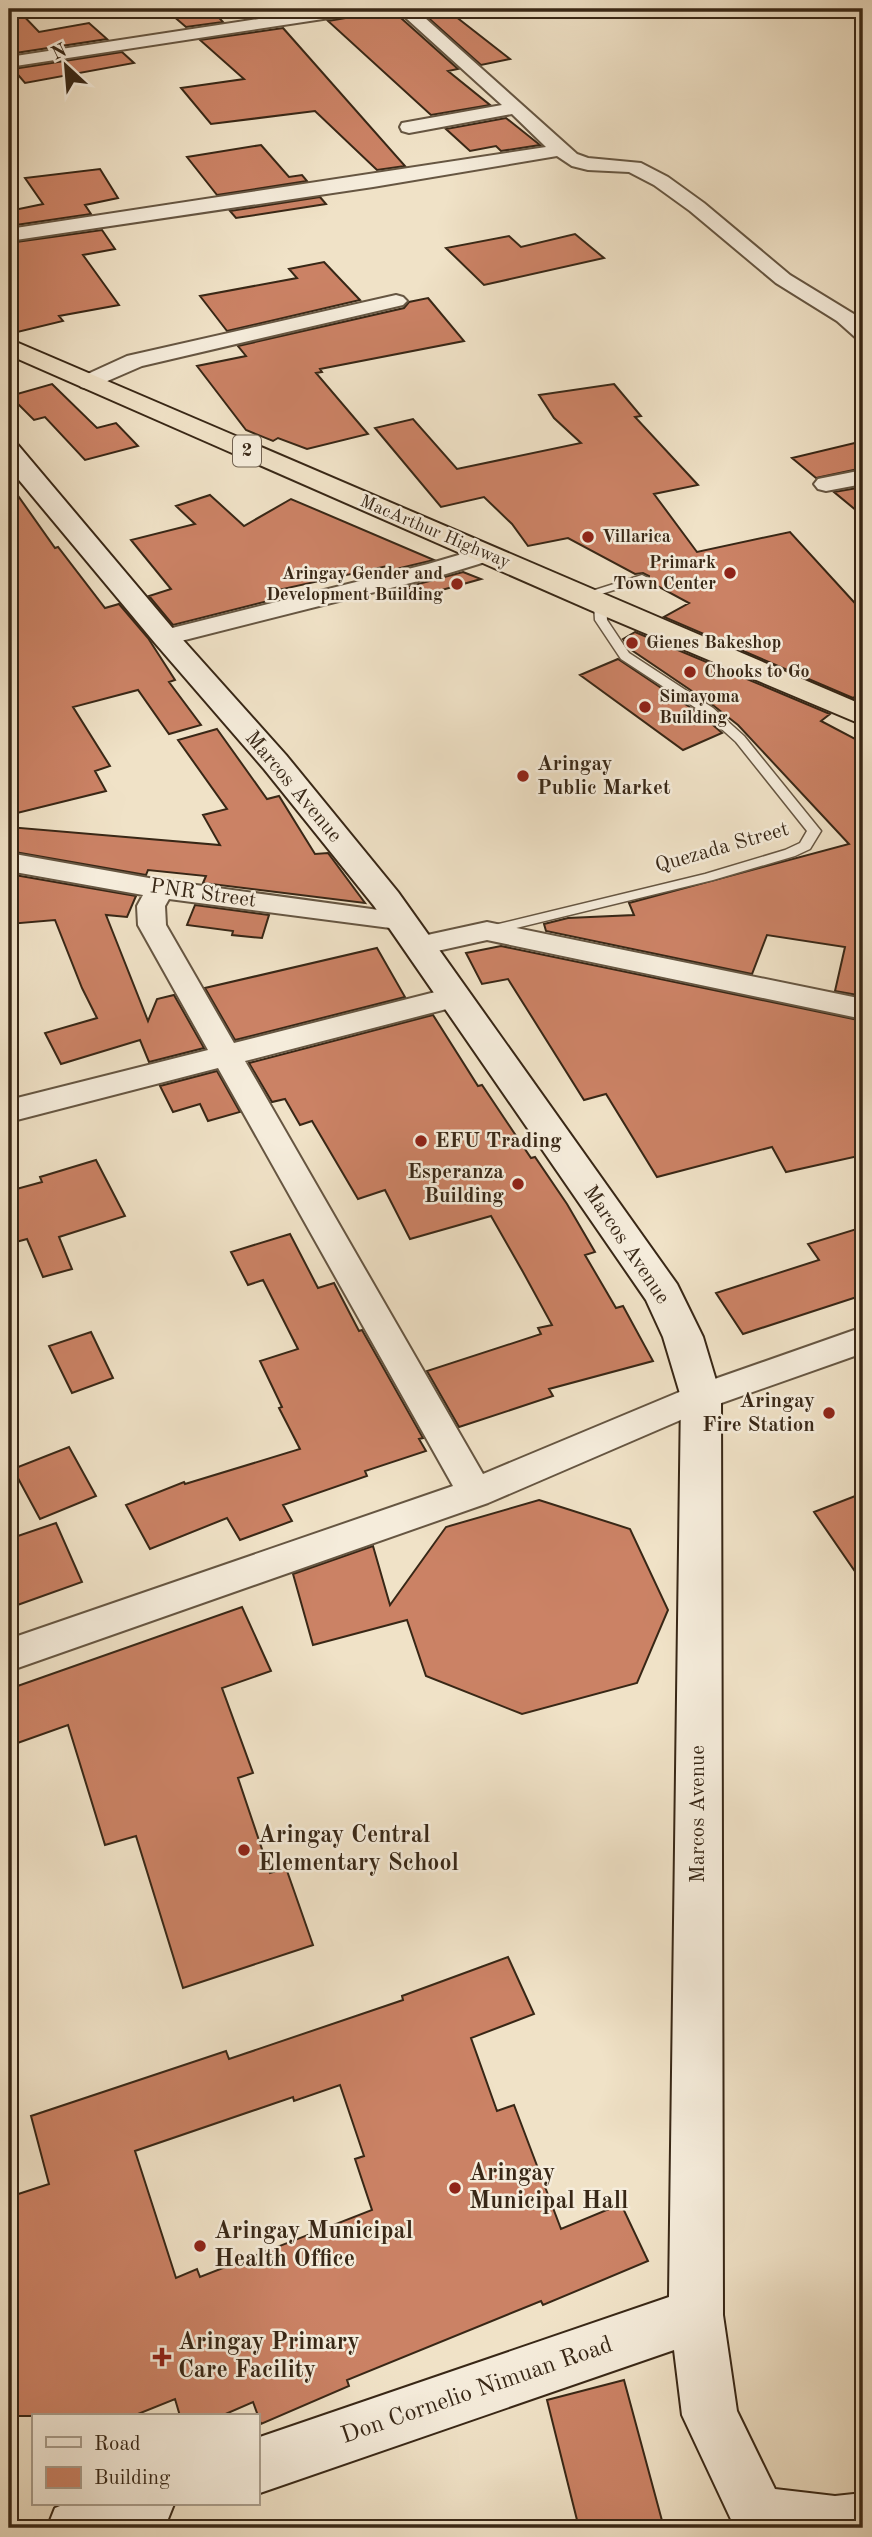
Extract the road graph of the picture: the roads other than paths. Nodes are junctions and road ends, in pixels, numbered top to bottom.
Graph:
1 (356, 9) edge
2 (405, 9) edge
3 (9, 62) edge
4 (516, 108) junction
5 (409, 127) dead end
6 (560, 150) junction
7 (9, 235) edge
8 (396, 302) dead end
9 (863, 332) edge
10 (9, 346) edge
11 (89, 382) junction
12 (9, 451) edge
13 (863, 477) edge
14 (826, 484) dead end
15 (486, 554) junction
16 (642, 578) dead end
17 (591, 600) junction
18 (164, 637) junction
19 (859, 711) edge
20 (9, 862) edge
21 (160, 889) junction
22 (487, 931) junction
23 (409, 933) junction
24 (455, 997) junction
25 (863, 1009) edge
26 (226, 1055) junction
27 (9, 1111) edge
28 (863, 1340) edge
29 (701, 1397) junction
30 (475, 1493) junction
31 (9, 1656) edge
32 (696, 2315) junction
33 (259, 2465) edge
34 (140, 2506) edge
35 (759, 2521) edge
36 (863, 2521) edge
37 (75, 2528) edge

1 - 3 street
2 - 4 street
4 - 5 street
4 - 6 street
6 - 7 street
6 - 9 street
8 - 11 street
10 - 11 highway, MacArthur Highway / 2
11 - 15 highway, MacArthur Highway / 2
12 - 18 street, Marcos Avenue
13 - 14 street
15 - 17 highway, MacArthur Highway / 2
15 - 18 street
16 - 17 lane
17 - 19 highway, MacArthur Highway / 2
17 - 22 lane, Quezada Street
18 - 23 street, Marcos Avenue
20 - 21 street, PNR Street
21 - 23 street, PNR Street
21 - 26 street
22 - 23 street, PNR Street
22 - 25 street
23 - 24 street, Marcos Avenue
24 - 26 street
24 - 29 street, Marcos Avenue
26 - 27 street
26 - 30 street
28 - 29 street
29 - 30 street
29 - 32 street, Marcos Avenue
30 - 31 street
32 - 33 street, Don Cornelio Nimuan Road
32 - 35 street, Marcos Avenue
34 - 37 street
35 - 36 street

